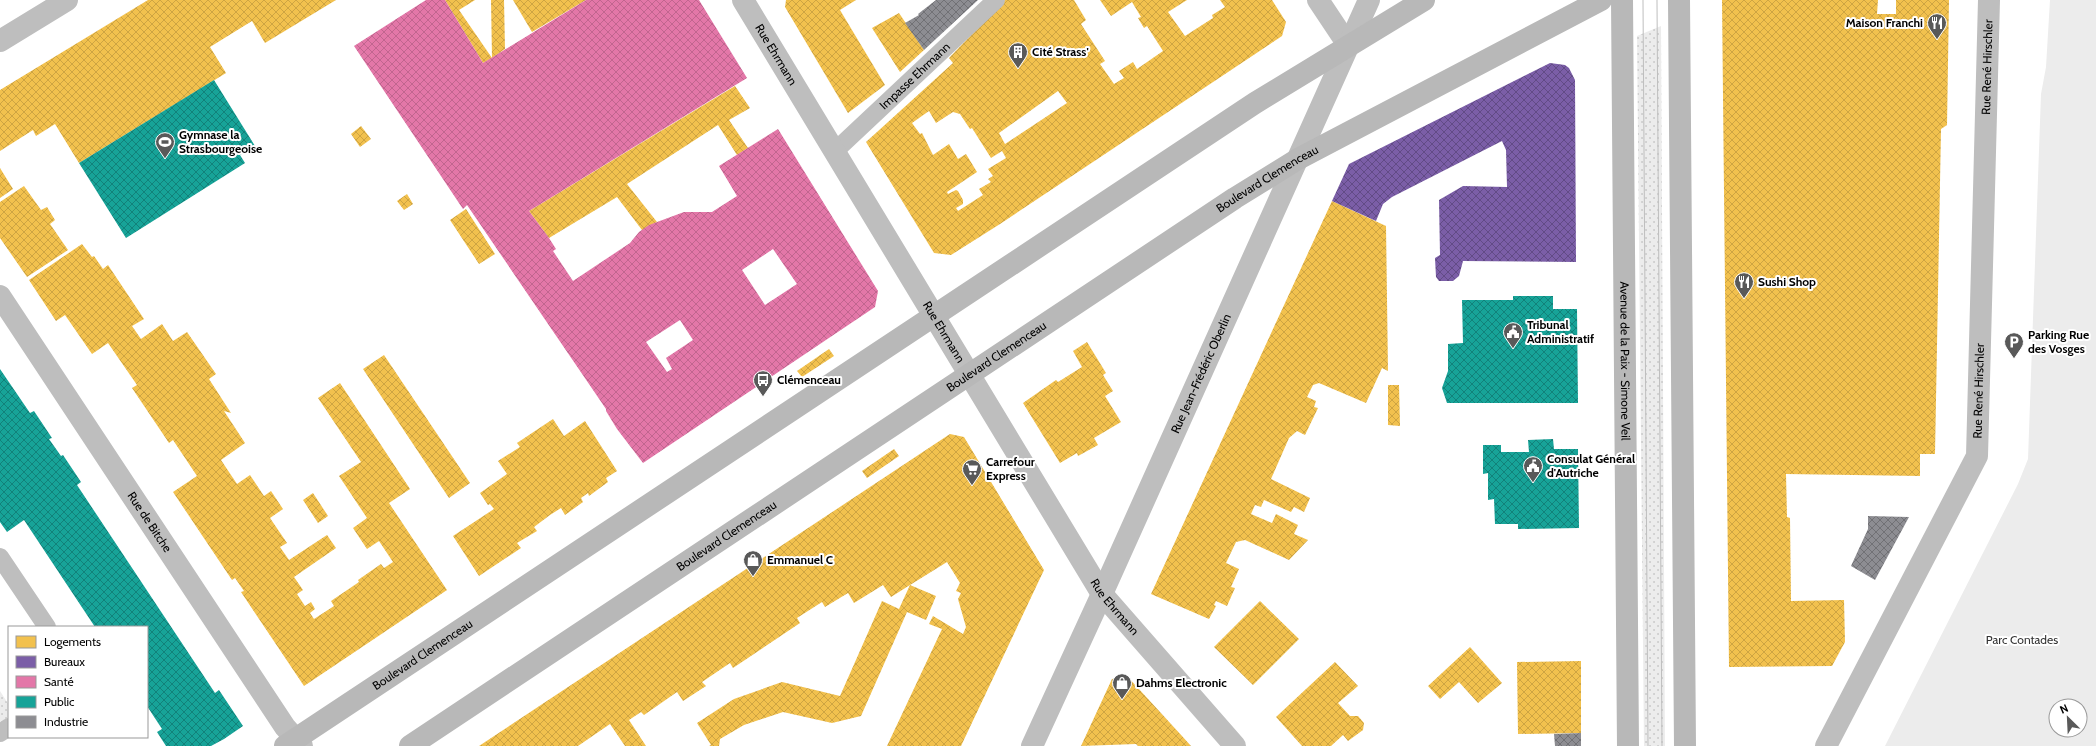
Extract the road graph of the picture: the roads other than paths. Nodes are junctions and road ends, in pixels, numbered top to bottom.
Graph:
1 (68, 0) edge
2 (743, 0) edge
3 (996, 0) edge
4 (1318, 0) edge
5 (1370, 0) edge
6 (1424, 0) edge
7 (1601, 0) edge
8 (1622, 0) edge
9 (1679, 0) edge
10 (1989, 0) edge
11 (0, 41) edge
12 (1348, 45) junction
13 (834, 152) junction
14 (1298, 159) junction
15 (0, 296) edge
16 (933, 316) junction
17 (969, 374) junction
18 (0, 557) edge
19 (1102, 594) junction
20 (46, 626) edge
21 (294, 744) edge
22 (410, 746) edge
23 (1032, 746) edge
24 (1235, 746) edge
25 (1628, 746) edge
26 (1685, 746) edge
27 (1826, 746) edge

1 - 11 street
2 - 13 street, Rue Ehrmann
3 - 13 lane, Impasse Ehrmann
4 - 12 street
5 - 12 street, Rue Jean-Frédéric Oberlin
6 - 12 street, Boulevard Clemenceau
7 - 14 street, Boulevard Clemenceau
8 - 25 street, Avenue de la Paix - Simone Veil
9 - 26 street
10 - 27 street, Rue René Hirschler
12 - 14 street, Rue Jean-Frédéric Oberlin
12 - 16 street, Boulevard Clemenceau
13 - 16 street, Rue Ehrmann
14 - 17 street, Boulevard Clemenceau
14 - 19 street, Rue Jean-Frédéric Oberlin
15 - 21 street, Rue de Bitche
16 - 17 street, Rue Ehrmann
16 - 21 street, Boulevard Clemenceau
17 - 19 street, Rue Ehrmann
17 - 22 street, Boulevard Clemenceau
18 - 20 lane
19 - 23 street, Rue Jean-Frédéric Oberlin
19 - 24 street, Rue Ehrmann

